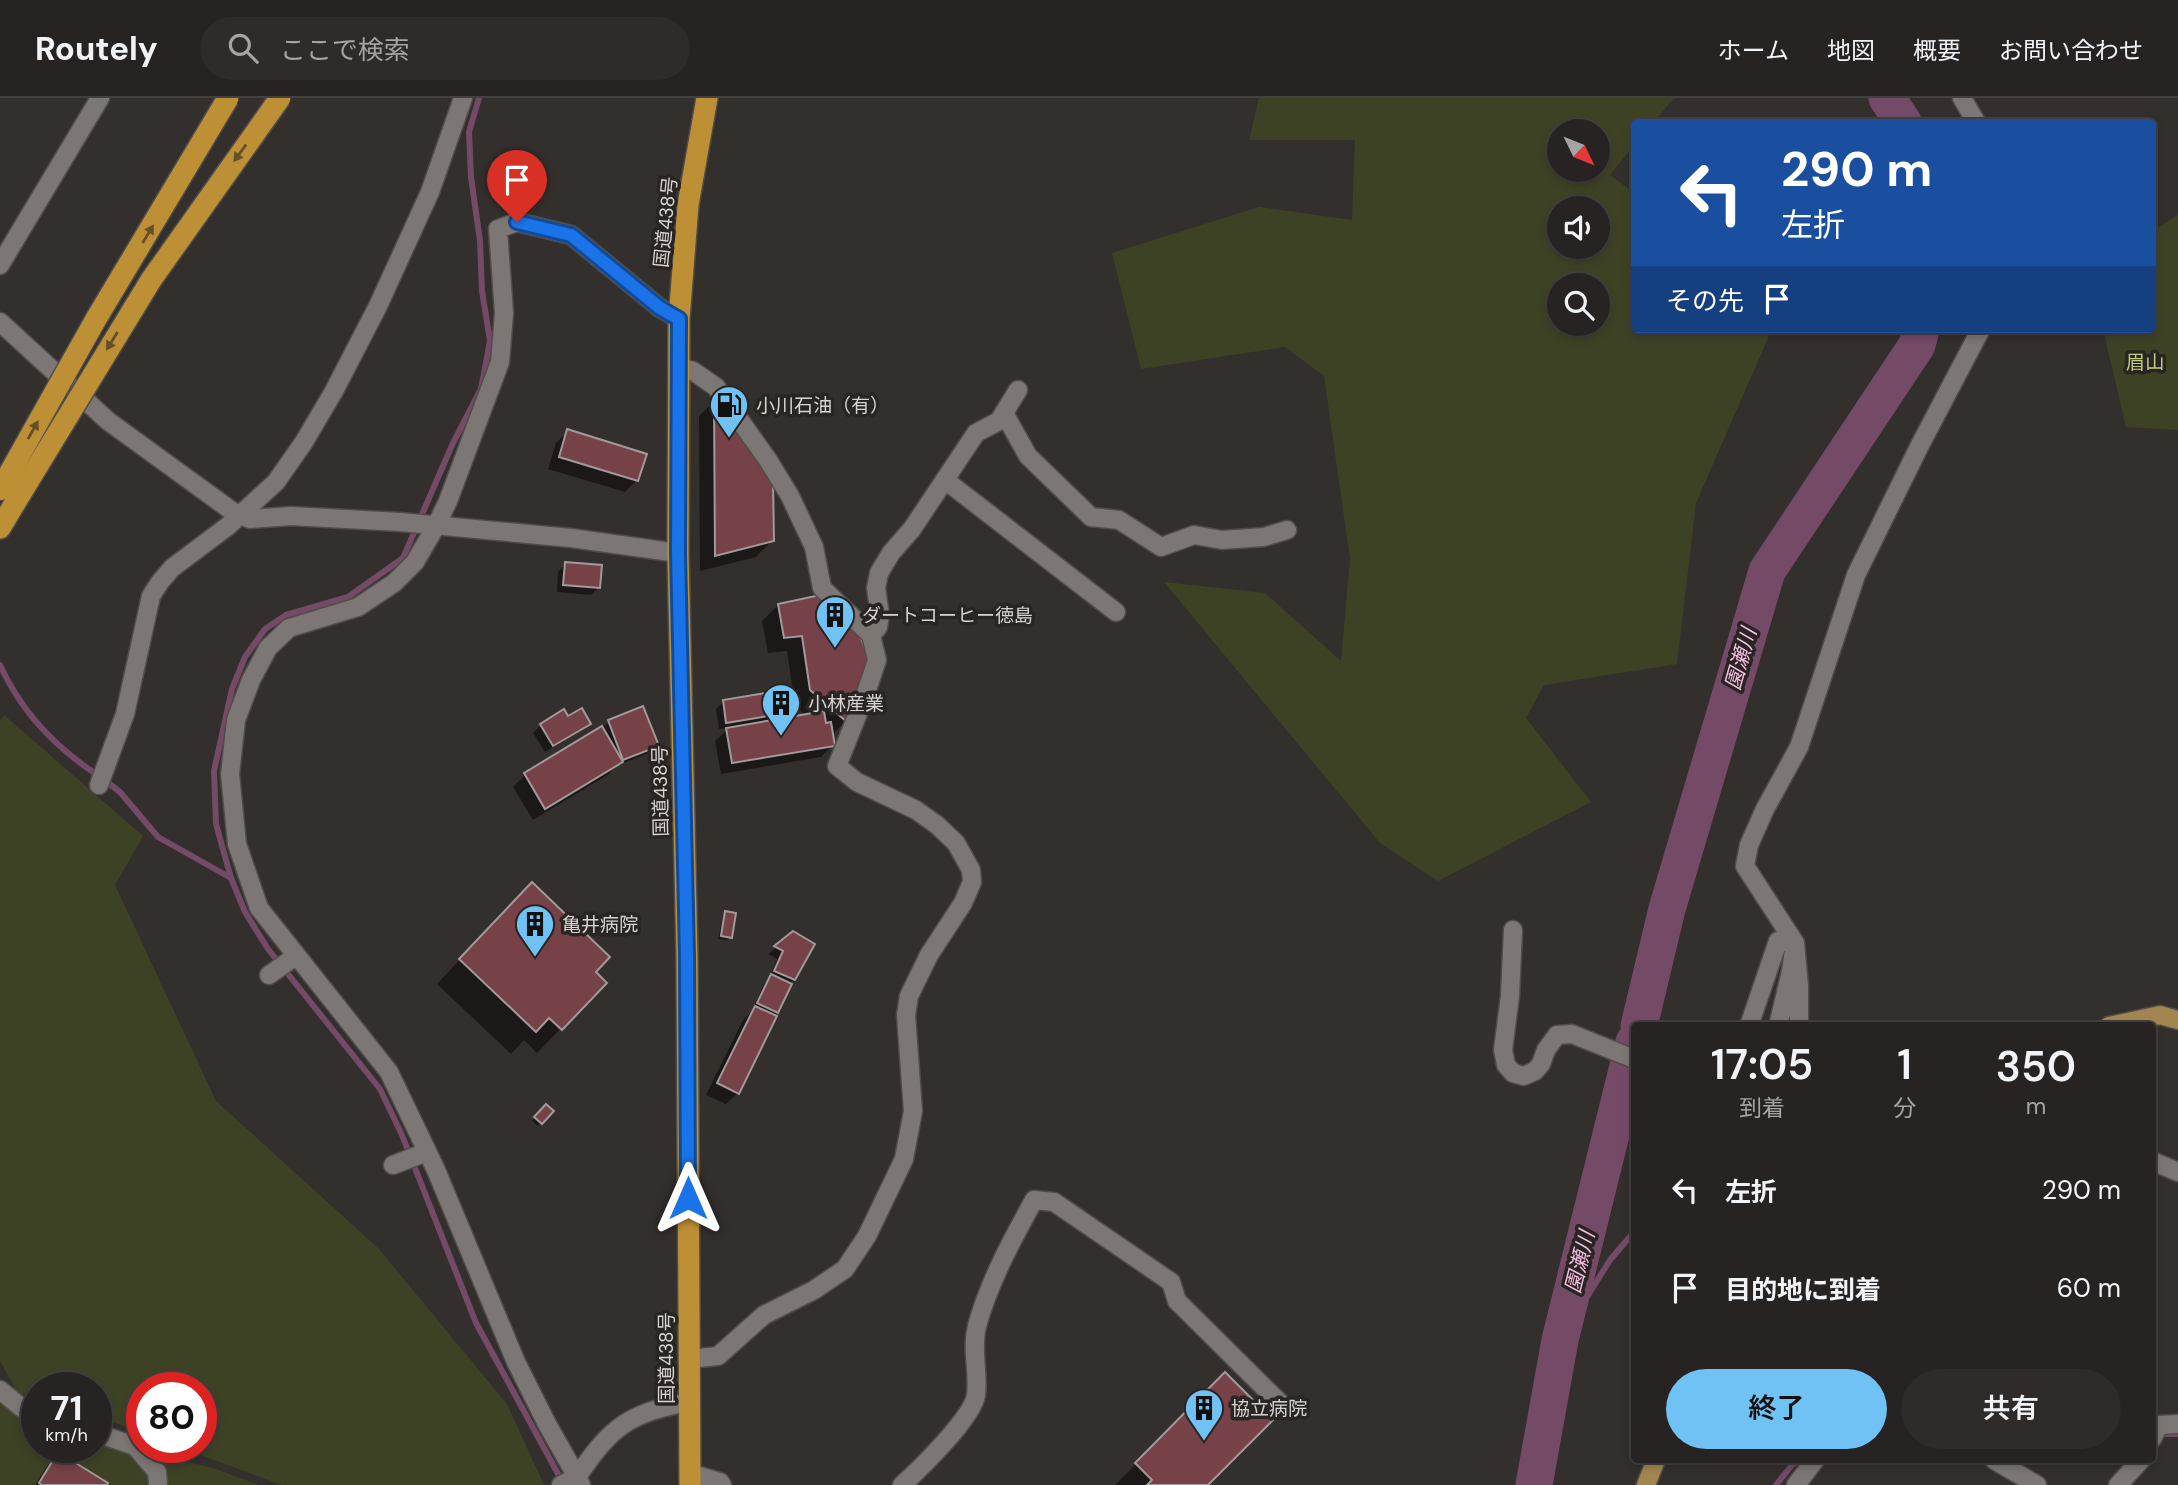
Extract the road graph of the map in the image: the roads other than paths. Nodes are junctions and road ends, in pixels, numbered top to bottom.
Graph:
1 (100, 98) edge
2 (228, 98) edge
3 (280, 98) edge
4 (463, 98) edge
5 (707, 98) edge
6 (1962, 98) edge
7 (1974, 119) edge
8 (0, 265) edge
9 (679, 319) junction
10 (0, 322) edge
11 (1979, 333) edge
12 (679, 367) junction
13 (1017, 390) dead end
14 (1004, 413) junction
15 (945, 480) junction
16 (7, 496) edge
17 (241, 515) junction
18 (436, 526) junction
19 (0, 528) edge
20 (1287, 530) dead end
21 (678, 553) junction
22 (1116, 612) dead end
23 (871, 635) junction
24 (99, 785) dead end
25 (1513, 930) dead end
26 (1795, 943) junction
27 (296, 956) junction
28 (269, 975) dead end
29 (2178, 1020) edge
30 (1750, 1022) edge
31 (1780, 1022) edge
32 (1798, 1022) edge
33 (2128, 1022) edge
34 (1631, 1058) edge
35 (427, 1152) junction
36 (2156, 1163) edge
37 (393, 1165) dead end
38 (2178, 1172) edge
39 (689, 1359) junction
40 (0, 1390) edge
41 (689, 1402) junction
42 (21, 1407) edge
43 (1286, 1409) dead end
44 (2178, 1424) edge
45 (2156, 1432) edge
46 (112, 1438) edge
47 (1655, 1463) edge
48 (1813, 1463) edge
49 (1999, 1463) edge
50 (2138, 1463) edge
51 (690, 1479) edge
52 (572, 1482) edge
53 (1799, 1484) edge
54 (158, 1485) edge
55 (722, 1485) edge
56 (902, 1485) edge
57 (1646, 1485) edge
58 (2037, 1485) edge
59 (2118, 1485) edge

1 - 8 street
16 -> 2 highway, bridge
3 -> 16 highway, bridge
4 - 17 street
5 - 9 highway, 国道438号
6 - 7 street
9 - 12 highway, 国道438号
9 - 18 street
10 - 17 street
11 - 26 street
12 - 21 highway, 国道438号
12 - 23 street
13 - 14 street
14 - 15 street
14 - 20 street
15 - 22 street
15 - 23 street
16 - 19 highway
17 - 18 street
17 - 24 street
18 - 21 street
18 - 27 street
21 - 39 highway, 国道438号
23 - 39 street
25 - 34 street
26 - 30 street
26 - 31 street
26 - 32 street
27 - 28 street
27 - 35 street
29 - 33 main road
35 - 37 street
35 - 52 street
36 - 38 street
39 - 41 highway, 国道438号
40 - 42 street
41 - 51 highway, 国道438号
41 - 52 street
43 - 56 street
44 - 45 street
46 - 54 street
47 - 57 main road
48 - 53 street
49 - 58 street
50 - 59 street
51 - 55 street

